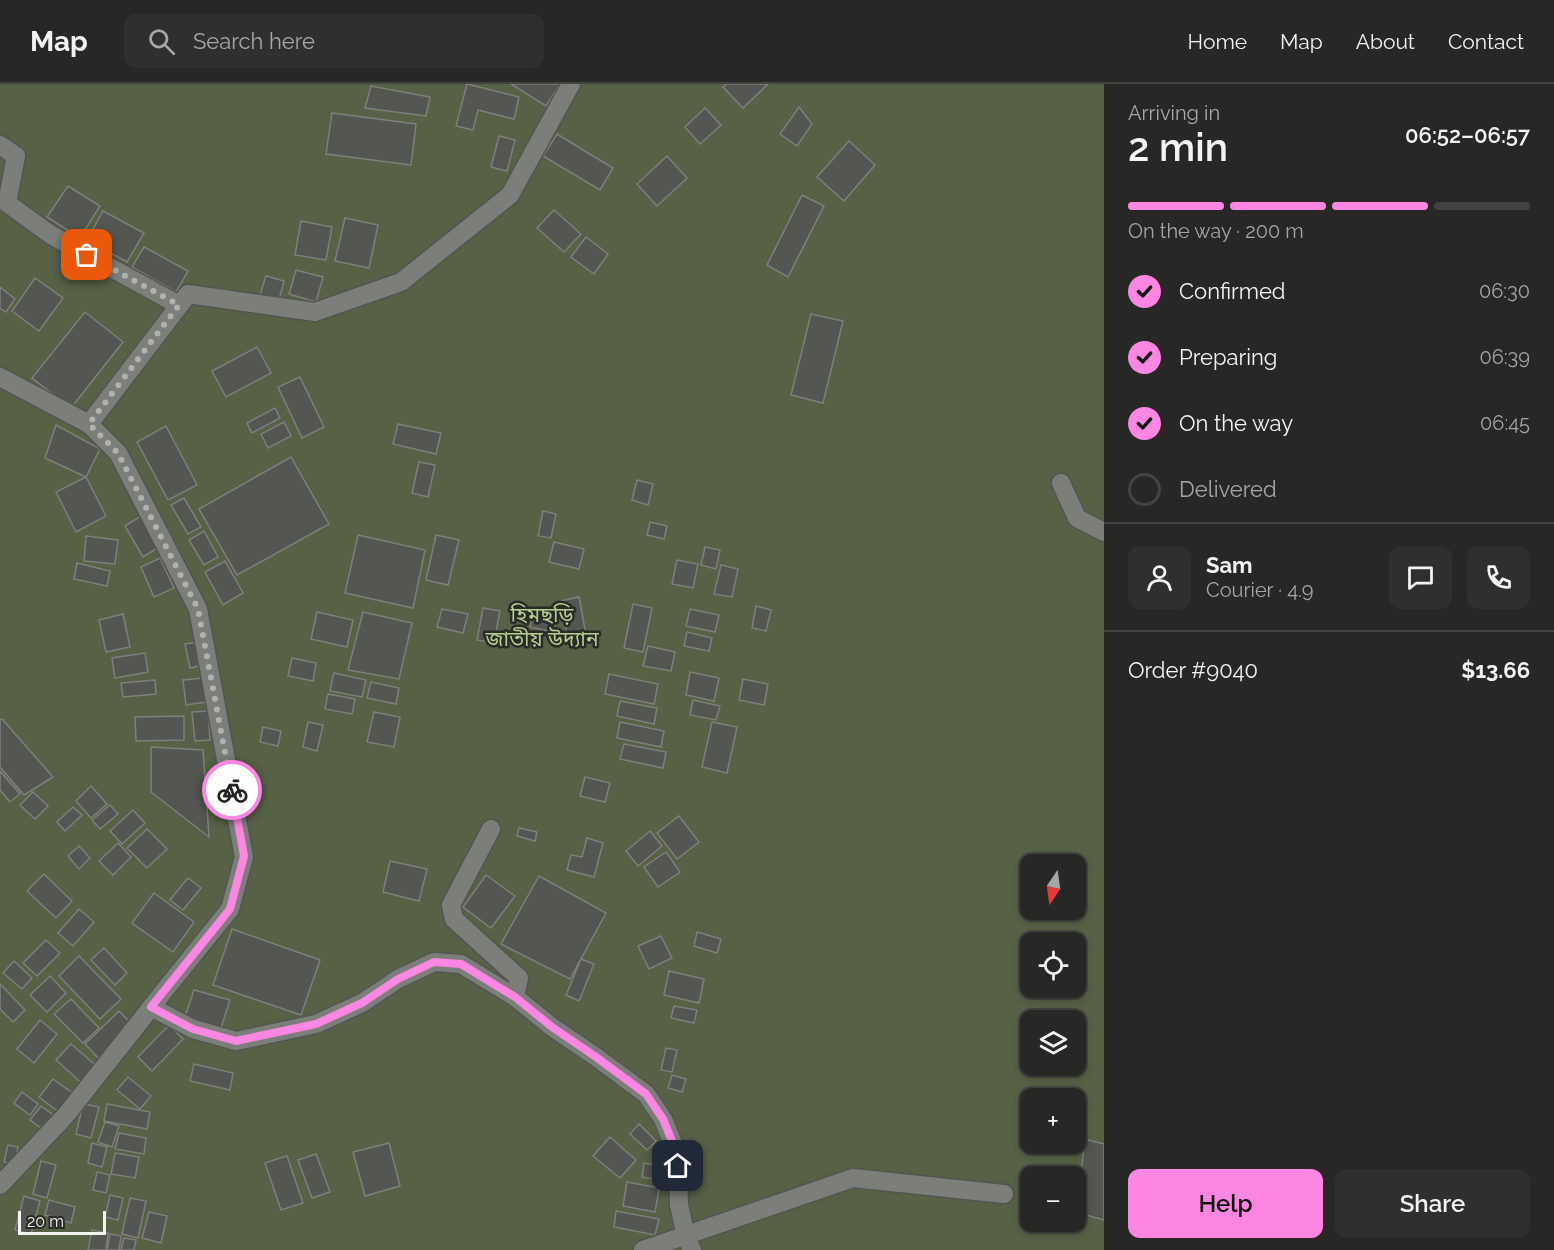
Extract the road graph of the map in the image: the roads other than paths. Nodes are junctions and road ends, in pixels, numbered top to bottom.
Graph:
1 (571, 84) edge
2 (0, 145) edge
3 (179, 305) junction
4 (0, 376) edge
5 (89, 424) junction
6 (1060, 483) dead end
7 (1104, 532) edge
8 (491, 829) dead end
9 (515, 997) junction
10 (151, 1007) junction
11 (0, 1185) edge
12 (1004, 1194) dead end
13 (689, 1243) edge
14 (643, 1250) edge

1 - 3 street
2 - 3 street
3 - 5 street
4 - 5 street
5 - 10 street
6 - 7 street
8 - 9 street
9 - 10 street
9 - 13 street
10 - 11 street
12 - 13 street
13 - 14 street

